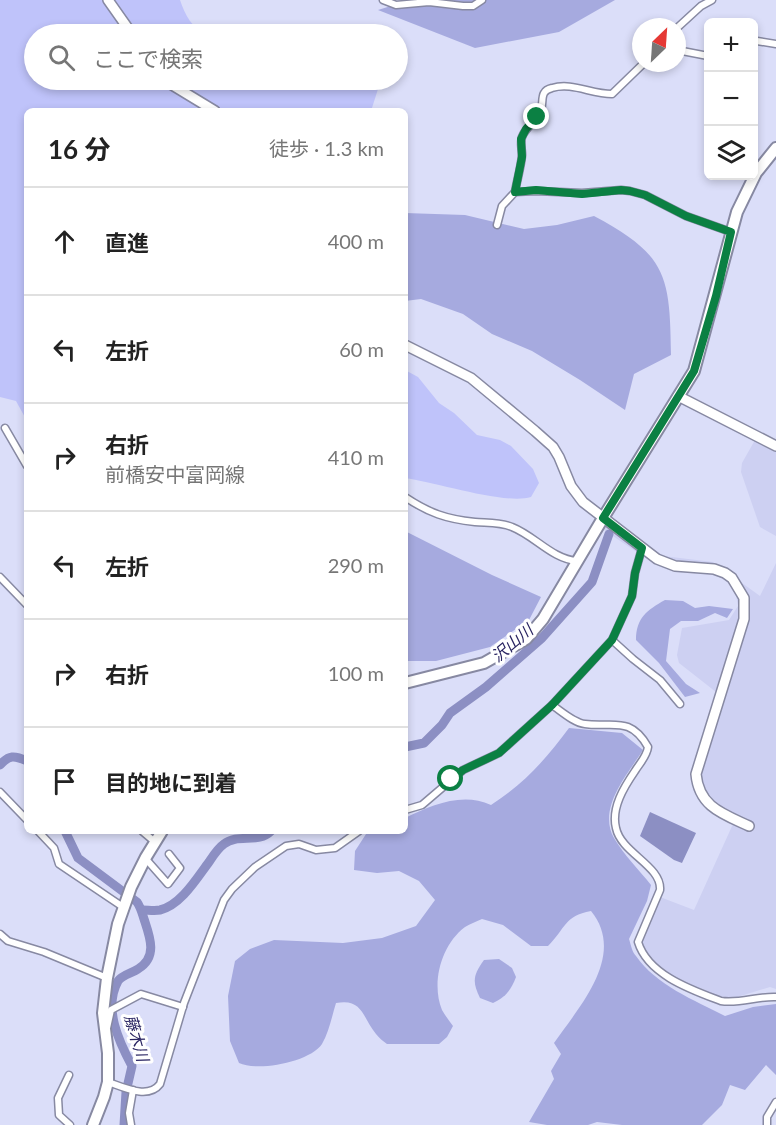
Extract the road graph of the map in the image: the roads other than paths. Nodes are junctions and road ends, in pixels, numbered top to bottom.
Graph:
1 (108, 0) edge
2 (383, 0) edge
3 (482, 0) edge
4 (712, 0) edge
5 (686, 20) edge
6 (125, 24) edge
7 (758, 41) edge
8 (776, 44) edge
9 (686, 52) edge
10 (704, 55) edge
11 (635, 72) edge
12 (180, 90) edge
13 (210, 108) edge
14 (776, 148) edge
15 (515, 192) junction
16 (497, 225) dead end
17 (731, 232) junction
18 (408, 346) edge
19 (678, 396) junction
20 (5, 428) dead end
21 (776, 446) edge
22 (24, 461) edge
23 (408, 499) edge
24 (603, 518) junction
25 (642, 548) junction
26 (577, 561) junction
27 (0, 577) edge
28 (24, 602) edge
29 (612, 640) junction
30 (408, 683) edge
31 (680, 704) dead end
32 (552, 705) junction
33 (0, 792) edge
34 (408, 809) edge
35 (24, 817) edge
36 (749, 826) dead end
37 (41, 834) edge
38 (146, 834) edge
39 (160, 834) edge
40 (355, 834) edge
41 (155, 842) junction
42 (169, 854) dead end
43 (145, 858) junction
44 (124, 905) junction
45 (0, 934) edge
46 (107, 978) junction
47 (776, 997) edge
48 (183, 1007) junction
49 (105, 1032) junction
50 (69, 1075) dead end
51 (108, 1082) junction
52 (132, 1090) junction
53 (776, 1102) edge
54 (70, 1125) edge
55 (93, 1125) edge
56 (131, 1125) edge
57 (767, 1125) edge

1 - 6 street
2 - 3 street
4 - 5 street
7 - 8 street
9 - 10 street
11 - 15 street
12 - 13 street
14 - 17 main road
15 - 16 street
15 - 17 street
17 - 19 main road
18 - 24 street
19 - 21 street
19 - 24 main road
20 - 22 street
23 - 26 street
24 - 25 street
24 - 26 main road
25 - 29 street
25 - 36 street
26 - 30 main road
27 - 28 street
29 - 31 street
29 - 32 street
32 - 34 street
32 - 47 street
33 - 35 street
37 - 44 street
38 - 41 street
39 - 41 main road
40 - 48 street
41 - 43 main road
42 - 43 street
43 - 44 main road
44 - 46 main road
45 - 46 street
46 - 49 main road
48 - 49 street
48 - 52 street
49 - 51 main road
50 - 54 street
51 - 52 street
51 - 55 main road
52 - 56 street
53 - 57 street

